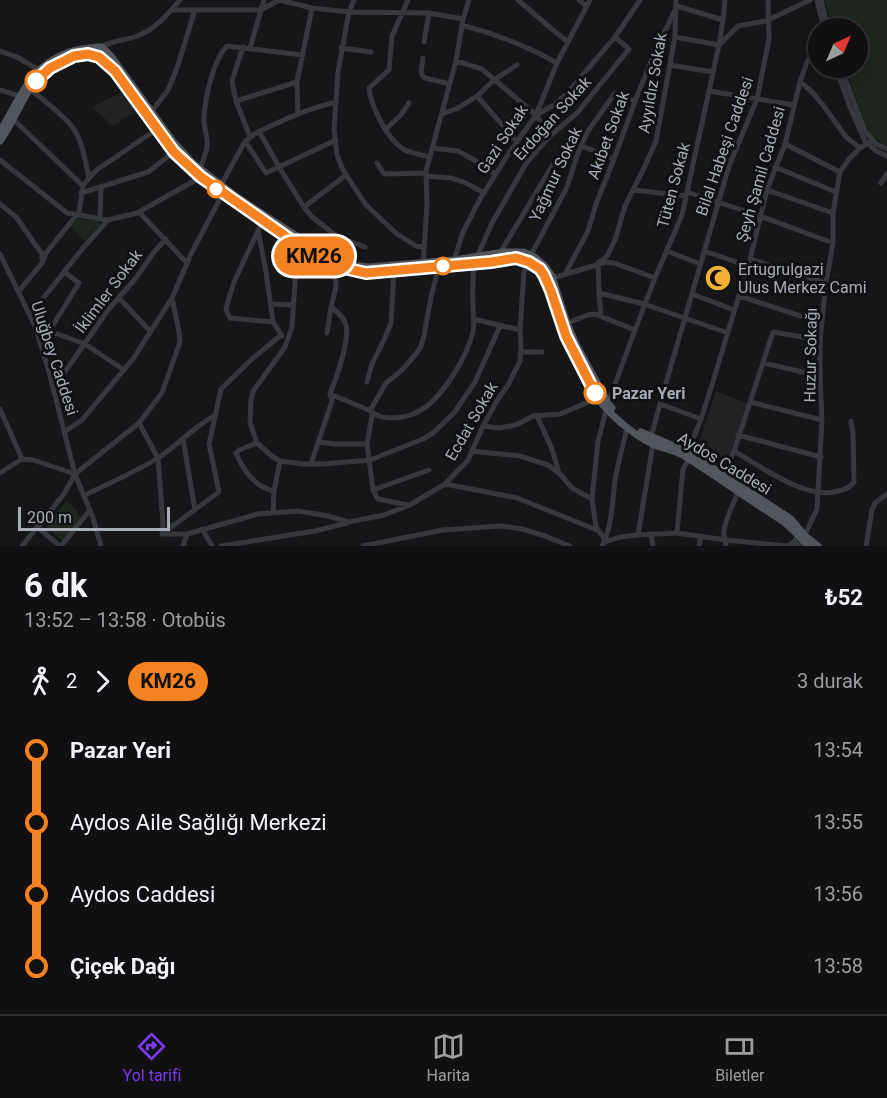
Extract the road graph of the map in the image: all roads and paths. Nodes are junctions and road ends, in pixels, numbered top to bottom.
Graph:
1 (180, 0) edge
2 (264, 0) edge
3 (354, 0) edge
4 (408, 0) edge
5 (469, 0) edge
6 (519, 0) edge
7 (579, 0) edge
8 (590, 0) edge
9 (640, 0) edge
10 (725, 0) edge
11 (768, 0) edge
12 (810, 0) edge
13 (819, 0) edge
14 (289, 1) edge
15 (676, 3) edge
16 (586, 6) junction
17 (312, 8) junction
18 (171, 10) junction
19 (195, 10) junction
20 (261, 10) junction
21 (349, 12) junction
22 (403, 13) junction
23 (429, 13) junction
24 (824, 18) edge
25 (723, 20) junction
26 (768, 20) junction
27 (463, 22) junction
28 (615, 37) junction
29 (675, 37) junction
30 (424, 42) dead end
31 (568, 42) junction
32 (719, 45) junction
33 (243, 47) junction
34 (101, 48) junction
35 (250, 48) junction
36 (341, 48) junction
37 (0, 51) edge
38 (371, 52) dead end
39 (303, 55) junction
40 (98, 57) junction
41 (423, 58) dead end
42 (808, 60) edge
43 (456, 61) junction
44 (557, 63) junction
45 (517, 65) dead end
46 (670, 65) junction
47 (39, 70) junction
48 (713, 72) junction
49 (840, 78) edge
50 (845, 78) edge
51 (494, 80) junction
52 (297, 82) junction
53 (800, 82) junction
54 (450, 84) junction
55 (30, 88) junction
56 (0, 90) edge
57 (709, 91) junction
58 (19, 96) junction
59 (477, 96) junction
60 (757, 99) junction
61 (236, 101) junction
62 (635, 101) junction
63 (336, 102) junction
64 (409, 103) dead end
65 (794, 105) junction
66 (298, 113) junction
67 (149, 114) junction
68 (442, 114) junction
69 (536, 115) junction
70 (7, 122) edge
71 (157, 129) junction
72 (386, 129) junction
73 (0, 131) edge
74 (259, 131) junction
75 (550, 136) junction
76 (248, 139) junction
77 (336, 140) junction
78 (0, 141) edge
79 (517, 142) junction
80 (870, 142) junction
81 (784, 144) junction
82 (582, 146) junction
83 (432, 148) junction
84 (860, 148) junction
85 (887, 149) edge
86 (174, 152) junction
87 (887, 156) edge
88 (430, 158) junction
89 (614, 159) junction
90 (0, 160) edge
91 (555, 161) dead end
92 (377, 163) dead end
93 (279, 167) junction
94 (776, 167) junction
95 (840, 172) junction
96 (200, 174) junction
97 (495, 174) junction
98 (887, 174) edge
99 (346, 175) junction
100 (426, 175) junction
101 (88, 178) junction
102 (881, 183) dead end
103 (82, 186) junction
104 (101, 188) junction
105 (223, 189) junction
106 (634, 190) junction
107 (767, 190) junction
108 (836, 192) junction
109 (81, 193) junction
110 (484, 193) junction
111 (687, 194) junction
112 (718, 202) junction
113 (0, 204) edge
114 (304, 207) junction
115 (140, 212) junction
116 (834, 213) junction
117 (76, 215) junction
118 (760, 216) junction
119 (100, 219) junction
120 (108, 220) junction
121 (263, 220) junction
122 (258, 230) junction
123 (338, 237) junction
124 (166, 239) junction
125 (292, 241) junction
126 (832, 243) junction
127 (366, 247) dead end
128 (424, 247) junction
129 (667, 251) junction
130 (704, 251) junction
131 (500, 253) junction
132 (0, 254) edge
133 (325, 255) junction
134 (530, 258) junction
135 (750, 259) junction
136 (454, 260) junction
137 (476, 260) junction
138 (42, 263) junction
139 (188, 263) junction
140 (598, 263) junction
141 (700, 264) junction
142 (423, 265) junction
143 (335, 266) junction
144 (439, 266) junction
145 (748, 266) junction
146 (394, 270) junction
147 (64, 272) junction
148 (565, 274) junction
149 (553, 278) junction
150 (655, 278) junction
151 (826, 283) junction
152 (19, 291) junction
153 (599, 293) junction
154 (692, 294) junction
155 (739, 296) junction
156 (119, 298) junction
157 (172, 298) junction
158 (271, 304) junction
159 (644, 304) junction
160 (293, 305) junction
161 (330, 308) junction
162 (734, 310) junction
163 (30, 315) junction
164 (601, 316) junction
165 (685, 317) junction
166 (473, 319) junction
167 (273, 322) junction
168 (567, 323) junction
169 (822, 323) junction
170 (34, 326) junction
171 (500, 326) junction
172 (520, 330) junction
173 (634, 330) junction
174 (150, 331) junction
175 (49, 332) junction
176 (327, 333) dead end
177 (728, 333) junction
178 (280, 336) junction
179 (288, 339) junction
180 (820, 340) junction
181 (86, 344) junction
182 (520, 352) junction
183 (542, 352) dead end
184 (763, 363) junction
185 (124, 370) junction
186 (820, 376) junction
187 (367, 382) dead end
188 (53, 388) junction
189 (330, 394) junction
190 (598, 398) junction
191 (750, 402) junction
192 (660, 404) junction
193 (607, 406) junction
194 (0, 409) edge
195 (371, 411) junction
196 (214, 416) junction
197 (537, 416) junction
198 (701, 419) junction
199 (822, 420) junction
200 (851, 421) dead end
201 (138, 423) junction
202 (483, 426) junction
203 (627, 428) junction
204 (64, 432) junction
205 (738, 435) junction
206 (183, 439) junction
207 (652, 441) junction
208 (257, 442) junction
209 (319, 442) junction
210 (367, 444) junction
211 (471, 451) junction
212 (734, 451) junction
213 (688, 456) junction
214 (821, 457) junction
215 (158, 458) junction
216 (22, 459) junction
217 (370, 460) junction
218 (280, 461) junction
219 (311, 464) junction
220 (429, 470) dead end
221 (0, 473) edge
222 (75, 474) junction
223 (560, 474) junction
224 (724, 476) junction
225 (445, 484) junction
226 (373, 490) junction
227 (274, 491) junction
228 (738, 492) junction
229 (819, 493) junction
230 (887, 494) edge
231 (85, 495) junction
232 (592, 499) junction
233 (410, 505) junction
234 (90, 510) junction
235 (195, 510) junction
236 (273, 513) junction
237 (349, 522) junction
238 (37, 527) junction
239 (202, 530) junction
240 (598, 531) junction
241 (676, 533) junction
242 (162, 534) junction
243 (187, 534) junction
244 (651, 534) junction
245 (638, 535) junction
246 (701, 536) junction
247 (803, 539) edge
248 (726, 543) edge
249 (603, 544) edge
250 (22, 546) edge
251 (60, 546) edge
252 (101, 546) edge
253 (183, 546) edge
254 (212, 546) edge
255 (221, 546) edge
256 (363, 546) edge
257 (570, 546) edge
258 (653, 546) edge
259 (699, 546) edge
260 (789, 546) edge
261 (818, 546) edge
262 (866, 546) edge

1 - 18 street
2 - 20 street
3 - 21 street
4 - 22 street
5 - 27 street
6 - 31 street
7 - 16 street
8 - 16 street, Gazi Sokak
9 - 28 street
10 - 25 street, Tüten Sokak
11 - 26 street, Bilal Habeşi Caddesi
12 - 26 street
13 - 24 street
14 - 17 street
14 - 20 street
15 - 25 street
15 - 29 street, Ayyıldız Sokak
15 - 62 street, Akıbet Sokak
16 - 31 street, Gazi Sokak
17 - 21 street
17 - 39 street
18 - 19 street
18 - 34 street
19 - 20 street
19 - 67 street
20 - 35 street
21 - 22 street
21 - 36 street
22 - 23 street
22 - 72 street
23 - 27 street
23 - 30 street
25 - 32 street, Tüten Sokak
26 - 32 street
26 - 60 street, Bilal Habeşi Caddesi
27 - 43 street
27 - 44 street
28 - 69 street
28 - 75 street, Erdoğan Sokak
29 - 32 street
29 - 46 street, Ayyıldız Sokak
31 - 44 street, Gazi Sokak
32 - 48 street, Tüten Sokak
33 - 35 street
33 - 61 street
33 - 96 street
34 - 40 main road
34 - 47 main road
34 - 67 main road
35 - 39 street
36 - 38 street
36 - 63 street
37 - 47 street
39 - 52 street
40 - 55 main road
40 - 67 main road
41 - 54 street
42 - 53 street, Şeyh Şamil Caddesi
43 - 51 street
43 - 54 street
44 - 69 street, Gazi Sokak
45 - 51 street
46 - 48 street
46 - 106 street, Ayyıldız Sokak
47 - 58 main road
48 - 57 street, Tüten Sokak
49 - 80 street
50 - 80 street
51 - 59 street
51 - 69 street
52 - 61 street
52 - 66 street
53 - 65 street, Şeyh Şamil Caddesi
53 - 84 street
54 - 68 street
55 - 70 main road
55 - 101 street
56 - 58 street
57 - 60 street
57 - 111 street, Tüten Sokak
58 - 70 main road
59 - 68 street
59 - 79 street
60 - 65 street
60 - 112 street, Bilal Habeşi Caddesi
61 - 76 street
62 - 82 street, Yağmur Sokak
62 - 89 street, Akıbet Sokak
63 - 66 street
63 - 77 street
64 - 72 street
65 - 81 street, Şeyh Şamil Caddesi
66 - 74 street
67 - 71 main road
67 - 96 main road
68 - 83 street
69 - 75 street
69 - 79 street, Gazi Sokak
70 - 73 main road
70 - 78 main road
70 - 103 street
71 - 86 main road
71 - 101 street
72 - 88 street
74 - 76 street
74 - 93 street
75 - 137 street, Erdoğan Sokak
76 - 93 street
76 - 105 street
77 - 93 street
77 - 99 street
79 - 97 street, Gazi Sokak
80 - 84 street, Huzur Sokağı
80 - 85 street
80 - 87 street
81 - 94 street, Şeyh Şamil Caddesi
81 - 95 street
82 - 89 street
82 - 134 street, Yağmur Sokak
83 - 88 street
83 - 97 street
84 - 95 street, Huzur Sokağı
86 - 96 main road
86 - 104 street
88 - 100 street
89 - 148 street, Akıbet Sokak
90 - 117 street
91 - 131 street
92 - 100 street
93 - 114 street
94 - 107 street, Şeyh Şamil Caddesi
94 - 108 street
95 - 108 street, Huzur Sokağı
96 - 105 main road
96 - 115 street
97 - 110 street, Gazi Sokak
98 - 102 street
99 - 114 street
99 - 128 street
100 - 110 street
100 - 128 street
101 - 103 street
103 - 109 street
104 - 109 street
104 - 119 street
105 - 121 main road
105 - 133 main road
105 - 139 street
106 - 111 street
106 - 140 street, Ayyıldız Sokak
107 - 116 street
107 - 118 street, Şeyh Şamil Caddesi
108 - 116 street, Huzur Sokağı
109 - 117 street
110 - 136 street, Gazi Sokak
111 - 112 street
111 - 129 street, Tüten Sokak
112 - 118 street
112 - 130 street, Bilal Habeşi Caddesi
113 - 138 street
114 - 123 street
115 - 120 street
115 - 124 street
116 - 126 street, Huzur Sokağı
117 - 119 street
117 - 138 street
118 - 126 street
118 - 135 street, Şeyh Şamil Caddesi
119 - 120 street
120 - 147 street
121 - 122 street
121 - 125 main road
122 - 158 street
122 - 167 street
123 - 127 street
123 - 133 street
124 - 139 street
124 - 156 street, İklimler Sokak
125 - 143 main road
125 - 160 street
126 - 151 street, Huzur Sokağı
128 - 142 street
129 - 141 street
129 - 150 street, Tüten Sokak
130 - 141 street, Bilal Habeşi Caddesi
130 - 145 street
131 - 134 main road
131 - 137 main road
132 - 152 street, Uluğbey Caddesi
133 - 142 main road
134 - 137 main road
134 - 149 main road, Aydos Caddesi
134 - 172 street, Ecdat Sokak
134 - 190 main road, Aydos Caddesi
135 - 145 street, Şeyh Şamil Caddesi
135 - 151 street
136 - 137 main road
136 - 142 main road
137 - 144 main road
137 - 166 street
138 - 152 street
139 - 157 street
140 - 148 street
140 - 150 street
140 - 153 street
141 - 154 street, Bilal Habeşi Caddesi
142 - 144 main road
142 - 146 main road
143 - 146 main road
143 - 161 street
144 - 195 street
145 - 155 street, Şeyh Şamil Caddesi
146 - 187 street
147 - 163 street
147 - 175 street
148 - 149 street
149 - 168 main road, Aydos Caddesi
150 - 159 street, Tüten Sokak
151 - 169 street, Huzur Sokağı
152 - 163 street, Uluğbey Caddesi
153 - 159 street
153 - 164 street
154 - 162 street
154 - 165 street, Bilal Habeşi Caddesi
155 - 162 street, Şeyh Şamil Caddesi
155 - 169 street
156 - 174 street
156 - 181 street, İklimler Sokak
157 - 174 street
157 - 201 street
158 - 160 street
158 - 167 street
159 - 165 street
159 - 173 street, Tüten Sokak
160 - 179 street
161 - 176 street
161 - 189 street
162 - 177 street, Şeyh Şamil Caddesi
163 - 170 street, Uluğbey Caddesi
164 - 168 street
164 - 173 street
165 - 177 street
165 - 192 street, Bilal Habeşi Caddesi
166 - 171 street
166 - 195 street
167 - 178 street
168 - 193 main road, Aydos Caddesi
169 - 180 street, Huzur Sokağı
170 - 175 street
170 - 188 street, Uluğbey Caddesi
171 - 172 street
171 - 217 street
172 - 182 street, Ecdat Sokak
173 - 193 street, Tüten Sokak
174 - 185 street
175 - 181 street
177 - 198 street, Şeyh Şamil Caddesi
178 - 179 street
178 - 196 street
179 - 208 street
180 - 184 street
180 - 186 street, Huzur Sokağı
181 - 185 street
181 - 188 street, İklimler Sokak
182 - 183 street
182 - 202 street, Ecdat Sokak
184 - 186 street
184 - 191 street
185 - 204 street
186 - 199 street, Huzur Sokağı
188 - 204 street, Uluğbey Caddesi
189 - 195 street
189 - 209 street
190 - 193 main road, Aydos Caddesi
190 - 197 street
191 - 199 street
191 - 205 street
192 - 198 street
192 - 207 street, Bilal Habeşi Caddesi
193 - 203 main road, Aydos Caddesi
193 - 207 main road, Aydos Caddesi
193 - 232 street, Tüten Sokak
194 - 216 street
195 - 210 street
196 - 206 street
196 - 235 street
197 - 202 street
197 - 223 street
198 - 213 street, Şeyh Şamil Caddesi
199 - 214 street, Huzur Sokağı
200 - 229 street
201 - 215 street
201 - 222 street
202 - 211 street, Ecdat Sokak
203 - 207 main road, Aydos Caddesi
203 - 249 street
204 - 222 street, Uluğbey Caddesi
205 - 212 street
205 - 214 street
206 - 215 street
206 - 235 street
207 - 213 main road, Aydos Caddesi
207 - 245 street, Bilal Habeşi Caddesi
208 - 218 street
208 - 227 street
209 - 210 street
209 - 219 street
210 - 217 street
211 - 223 street
211 - 225 street, Ecdat Sokak
212 - 224 street
212 - 229 street
213 - 224 main road, Aydos Caddesi
213 - 228 main road, Aydos Caddesi
213 - 241 street, Şeyh Şamil Caddesi
214 - 229 street, Huzur Sokağı
215 - 231 street
215 - 242 street
216 - 221 street
216 - 222 street
217 - 219 street
217 - 226 street
218 - 219 street
218 - 227 street
220 - 226 street
222 - 231 street, Uluğbey Caddesi
222 - 238 street
223 - 232 street
224 - 247 main road, Aydos Caddesi
225 - 233 street, Ecdat Sokak
225 - 240 street
226 - 233 street
227 - 236 street
228 - 247 main road, Aydos Caddesi
228 - 248 street
229 - 247 street, Huzur Sokağı
230 - 262 street
231 - 234 street, Uluğbey Caddesi
232 - 240 street, Tüten Sokak
233 - 237 street, Ecdat Sokak
234 - 251 street
234 - 252 street, Uluğbey Caddesi
235 - 242 street
236 - 237 street, Ecdat Sokak
236 - 239 street, Ecdat Sokak
237 - 255 street
238 - 250 street
238 - 251 street
239 - 243 street, Ecdat Sokak
239 - 254 street
240 - 249 street
241 - 244 street
241 - 246 street
242 - 243 street, Ecdat Sokak
243 - 253 street
244 - 245 street
244 - 258 street
245 - 249 street
246 - 248 street
246 - 259 street
247 - 260 street, Huzur Sokağı
247 - 261 main road, Aydos Caddesi
248 - 260 street
256 - 257 street

